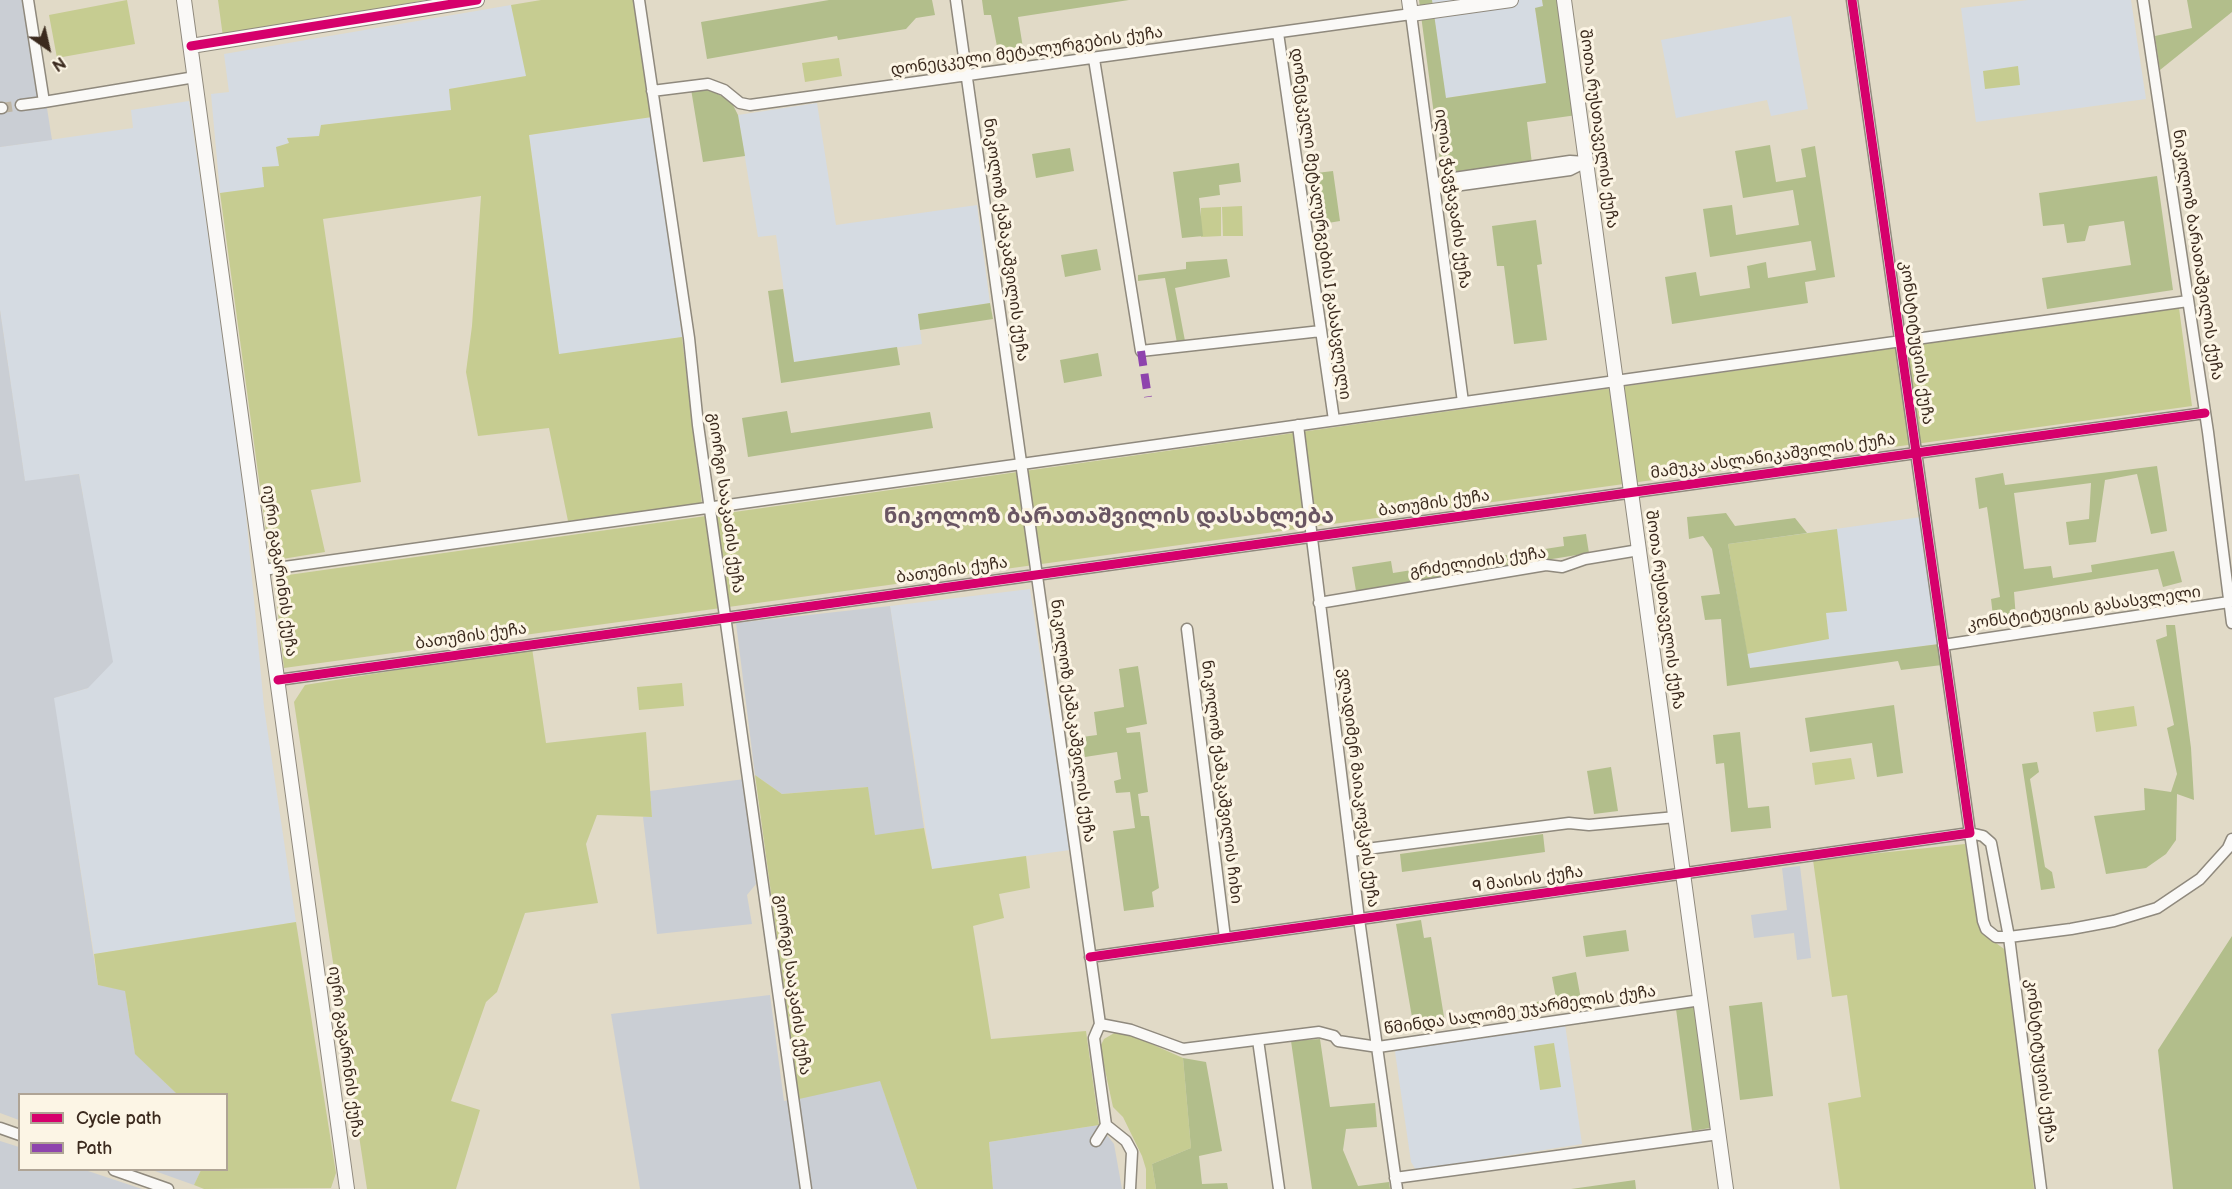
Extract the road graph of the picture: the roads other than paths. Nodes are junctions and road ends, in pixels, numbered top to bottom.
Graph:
1 (28, 0) edge
2 (184, 0) edge
3 (477, 0) edge
4 (639, 0) edge
5 (956, 0) edge
6 (1511, 0) edge
7 (1564, 0) edge
8 (1852, 0) edge
9 (2143, 0) edge
10 (1410, 7) edge
11 (1278, 33) junction
12 (191, 46) junction
13 (1095, 59) junction
14 (195, 77) junction
15 (967, 77) junction
16 (652, 91) junction
17 (44, 102) junction
18 (21, 105) tunnel mouth
19 (1586, 162) junction
20 (1434, 186) junction
21 (2188, 301) junction
22 (1321, 332) junction
23 (1901, 341) junction
24 (1616, 381) junction
25 (1463, 402) junction
26 (2205, 413) junction
27 (1334, 420) junction
28 (1298, 426) junction
29 (1916, 453) junction
30 (1021, 464) junction
31 (1631, 492) junction
32 (710, 508) junction
33 (1311, 536) junction
34 (1639, 550) junction
35 (263, 570) junction
36 (1035, 574) junction
37 (2229, 602) junction
38 (1319, 603) junction
39 (726, 617) junction
40 (2232, 622) edge
41 (1187, 629) dead end
42 (1943, 645) junction
43 (278, 680) junction
44 (1676, 817) junction
45 (1970, 833) junction
46 (2232, 839) edge
47 (1351, 851) junction
48 (1683, 873) junction
49 (1359, 919) junction
50 (2009, 937) junction
51 (1225, 938) junction
52 (1090, 957) junction
53 (1701, 1000) junction
54 (1100, 1024) junction
55 (1258, 1040) junction
56 (1377, 1047) junction
57 (1106, 1125) junction
58 (0, 1128) edge
59 (18, 1134) edge
60 (1719, 1134) junction
61 (1096, 1141) dead end
62 (117, 1171) edge
63 (1396, 1183) edge
64 (345, 1187) edge
65 (168, 1189) edge
66 (806, 1189) edge
67 (1130, 1189) edge
68 (1279, 1189) edge
69 (1726, 1189) edge
70 (2041, 1189) edge

1 - 17 street
2 - 12 street, იური გაგარინის ქუჩა
3 - 12 street
4 - 16 street, გიორგი სააკაძის ქუჩა
5 - 15 street, ნიკოლოზ ქაშაკაშვილის ქუჩა
6 - 10 street
7 - 19 street, შოთა რუსთაველის ქუჩა
8 - 23 street, კონსტიტუციის ქუჩა
9 - 21 street, ნიკოლოზ ბარათაშვილის ქუჩა
10 - 11 street, დონეცკელი მეტალურგების ქუჩა
10 - 20 street, ილია ჭავჭავაძის ქუჩა
11 - 13 street, დონეცკელი მეტალურგების ქუჩა
11 - 22 street, დონეცკელი მეტალურგების I გასასვლელი
12 - 14 street, იური გაგარინის ქუჩა
13 - 15 street, დონეცკელი მეტალურგების ქუჩა
13 - 22 street
14 - 17 street
14 - 35 street, იური გაგარინის ქუჩა
15 - 16 street, დონეცკელი მეტალურგების ქუჩა
15 - 30 street, ნიკოლოზ ქაშაკაშვილის ქუჩა
16 - 32 street, გიორგი სააკაძის ქუჩა
17 - 18 street
19 - 20 street
19 - 24 street, შოთა რუსთაველის ქუჩა
20 - 25 street, ილია ჭავჭავაძის ქუჩა
21 - 23 street
21 - 26 street, ნიკოლოზ ბარათაშვილის ქუჩა
22 - 27 street, დონეცკელი მეტალურგების I გასასვლელი
23 - 24 street
23 - 29 street, კონსტიტუციის ქუჩა
24 - 25 street
24 - 31 street, შოთა რუსთაველის ქუჩა
25 - 27 street
26 - 29 street, მამუკა ასლანიკაშვილის ქუჩა
26 - 37 street, ნიკოლოზ ბარათაშვილის ქუჩა
27 - 28 street
28 - 30 street
28 - 33 street, ვლადიმერ მაიაკოვსკის ქუჩა
29 - 31 street, მამუკა ასლანიკაშვილის ქუჩა
29 - 42 street, კონსტიტუციის ქუჩა
30 - 32 street
30 - 36 street, ნიკოლოზ ქაშაკაშვილის ქუჩა
31 - 33 street, ბათუმის ქუჩა
31 - 34 street, შოთა რუსთაველის ქუჩა
32 - 35 street
32 - 39 street, გიორგი სააკაძის ქუჩა
33 - 36 street, ბათუმის ქუჩა
33 - 38 street, ვლადიმერ მაიაკოვსკის ქუჩა
34 - 38 street, გრძელიძის ქუჩა
34 - 44 street, შოთა რუსთაველის ქუჩა
35 - 43 street, იური გაგარინის ქუჩა
36 - 39 street, ბათუმის ქუჩა
36 - 52 street, ნიკოლოზ ქაშაკაშვილის ქუჩა
37 - 40 street, ნიკოლოზ ბარათაშვილის ქუჩა
37 - 42 street, კონსტიტუციის გასასვლელი
38 - 47 street, ვლადიმერ მაიაკოვსკის ქუჩა
39 - 43 street, ბათუმის ქუჩა
39 - 66 street, გიორგი სააკაძის ქუჩა
41 - 51 street, ნიკოლოზ ქაშაკაშვილის ჩიხი
42 - 45 street, კონსტიტუციის ქუჩა
43 - 64 street, იური გაგარინის ქუჩა
44 - 47 street
44 - 48 street, შოთა რუსთაველის ქუჩა
45 - 48 street, 9 მაისის ქუჩა
45 - 50 street, კონსტიტუციის ქუჩა
45 - 50 street, კონსტიტუციის ქუჩა
46 - 50 street
47 - 49 street, ვლადიმერ მაიაკოვსკის ქუჩა
48 - 49 street, 9 მაისის ქუჩა
48 - 53 street, შოთა რუსთაველის ქუჩა
49 - 51 street, 9 მაისის ქუჩა
49 - 56 street, ვლადიმერ მაიაკოვსკის ქუჩა
50 - 70 street, კონსტიტუციის ქუჩა
51 - 52 street, 9 მაისის ქუჩა
52 - 54 street, ნიკოლოზ ქაშაკაშვილის ქუჩა
53 - 56 street, წმინდა სალომე უჯარმელის ქუჩა
53 - 60 street, შოთა რუსთაველის ქუჩა
54 - 55 street, წმინდა სალომე უჯარმელის ქუჩა
54 - 57 street, ნიკოლოზ ქაშაკაშვილის ქუჩა
55 - 56 street, წმინდა სალომე უჯარმელის ქუჩა
55 - 68 street
56 - 63 street, ვლადიმერ მაიაკოვსკის ქუჩა
57 - 61 street
57 - 67 street
58 - 59 street
60 - 63 street
60 - 69 street, შოთა რუსთაველის ქუჩა
62 - 65 street

